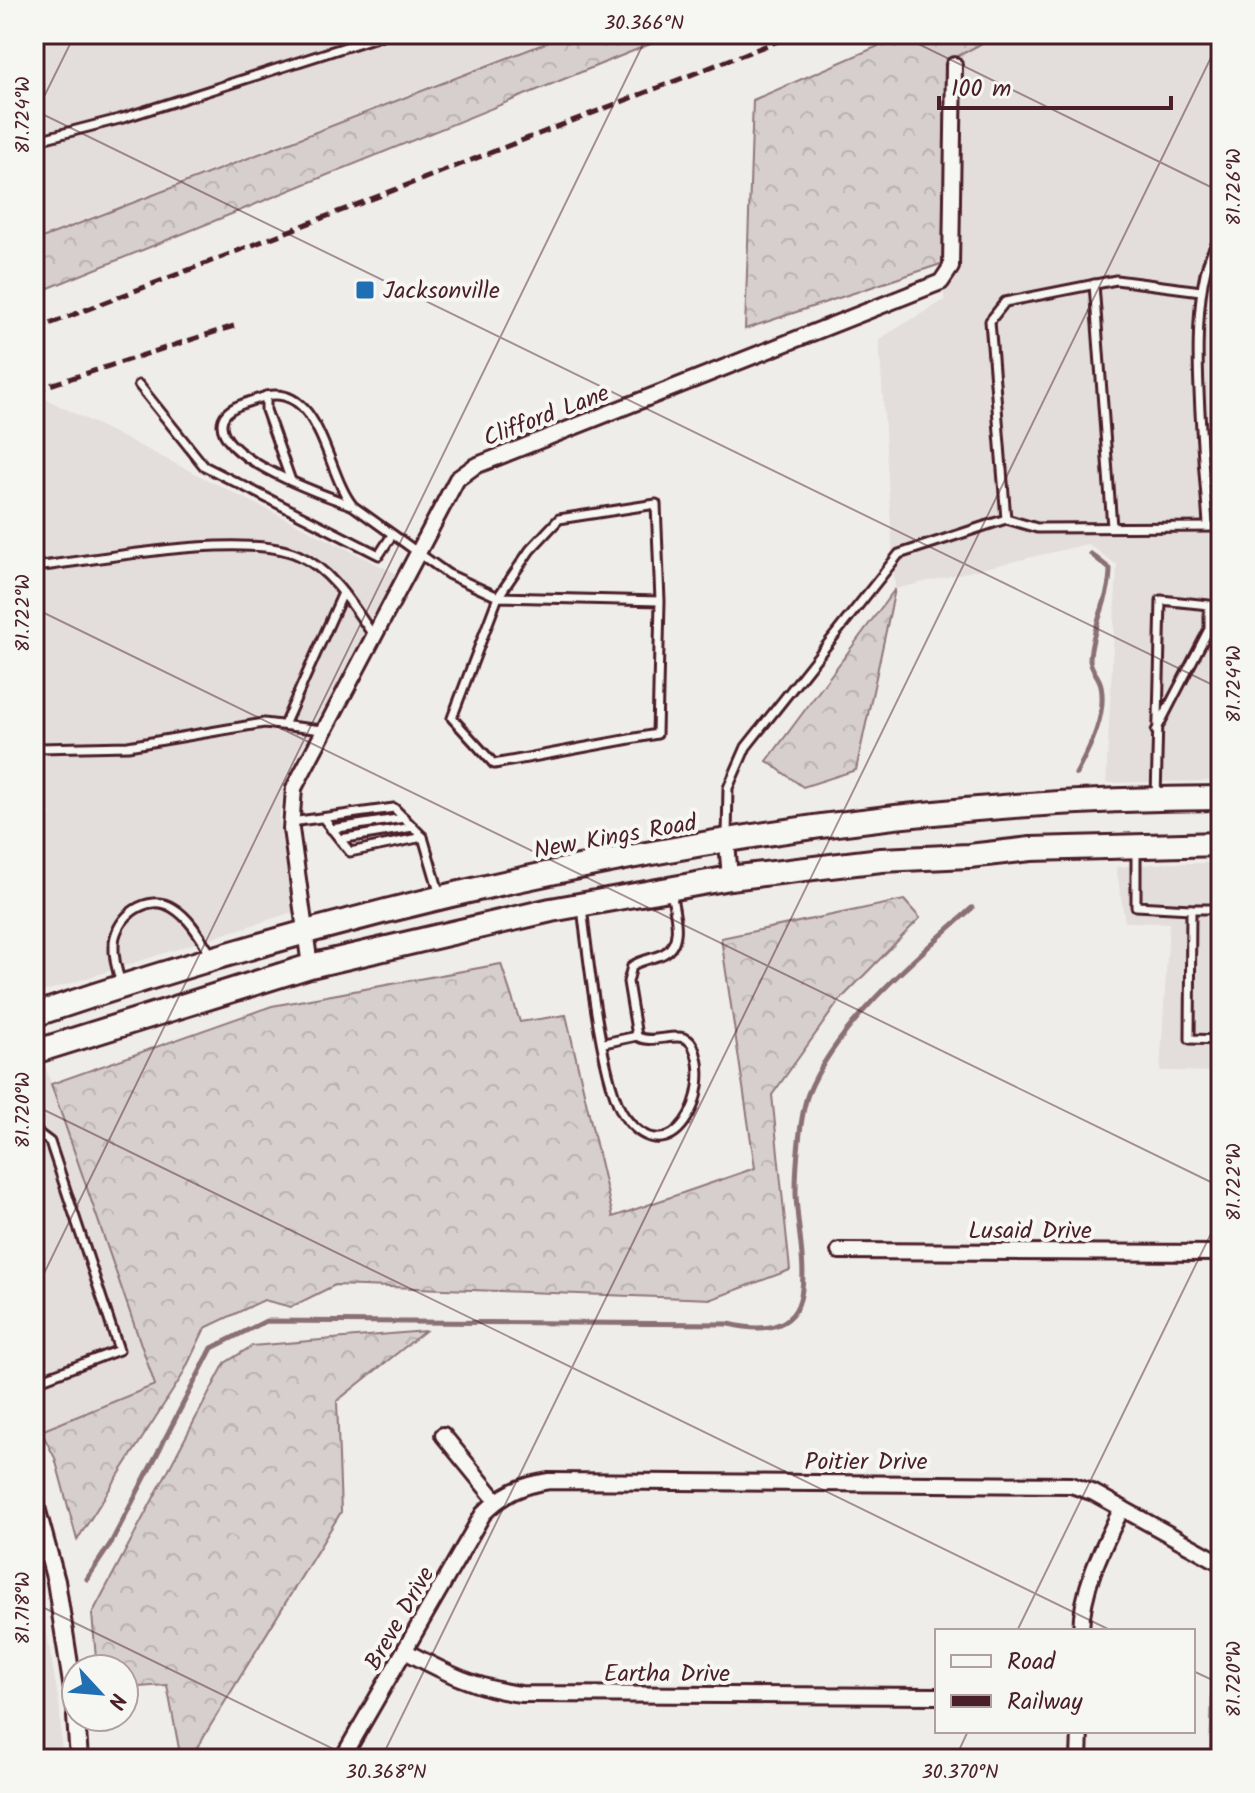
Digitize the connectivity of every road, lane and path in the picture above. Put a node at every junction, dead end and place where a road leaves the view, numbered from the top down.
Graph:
1 (386, 34) edge
2 (954, 65) dead end
3 (34, 141) edge
4 (1221, 238) edge
5 (1094, 284) junction
6 (1201, 291) junction
7 (139, 385) dead end
8 (266, 396) junction
9 (291, 481) junction
10 (353, 506) junction
11 (1006, 519) junction
12 (1208, 525) junction
13 (1112, 527) junction
14 (1221, 527) edge
15 (392, 535) junction
16 (417, 553) junction
17 (34, 567) edge
18 (343, 593) junction
19 (498, 597) junction
20 (660, 601) junction
21 (373, 635) junction
22 (284, 725) junction
23 (322, 730) junction
24 (1156, 731) junction
25 (34, 732) edge
26 (1221, 798) edge
27 (1156, 800) junction
28 (323, 818) junction
29 (404, 818) junction
30 (291, 822) junction
31 (413, 827) junction
32 (331, 829) junction
33 (423, 837) junction
34 (340, 839) junction
35 (727, 842) junction
36 (1221, 844) edge
37 (1136, 847) junction
38 (730, 878) junction
39 (671, 889) junction
40 (441, 897) junction
41 (581, 905) junction
42 (1191, 909) junction
43 (1221, 909) edge
44 (305, 930) junction
45 (213, 958) junction
46 (310, 966) junction
47 (122, 987) junction
48 (34, 1015) edge
49 (637, 1036) junction
50 (1221, 1040) edge
51 (604, 1043) junction
52 (34, 1052) edge
53 (34, 1130) edge
54 (839, 1251) dead end
55 (1221, 1253) edge
56 (34, 1382) edge
57 (443, 1435) dead end
58 (34, 1500) edge
59 (496, 1500) junction
60 (1122, 1508) junction
61 (38, 1529) edge
62 (1221, 1563) edge
63 (1081, 1629) edge
64 (405, 1651) junction
65 (67, 1653) edge
66 (935, 1696) edge
67 (77, 1733) edge
68 (1080, 1733) edge
69 (79, 1759) edge
70 (342, 1759) edge
71 (1079, 1759) edge

1 - 3 lane
2 - 16 street, Clifford Lane
4 - 6 lane
5 - 6 lane
5 - 11 lane
5 - 13 lane
6 - 12 lane
7 - 15 lane
8 - 9 lane
8 - 9 lane
8 - 10 lane
9 - 10 lane
10 - 15 lane
11 - 13 lane
11 - 35 lane
12 - 13 lane
12 - 14 lane
15 - 16 lane
16 - 19 lane
16 - 21 street, Clifford Lane
17 - 18 lane
18 - 21 lane
18 - 22 lane
19 - 20 lane
19 - 20 lane
19 - 20 lane
21 - 23 street, Clifford Lane
22 - 23 lane
22 - 25 lane
23 - 30 street, Clifford Lane
24 - 24 lane
24 - 27 lane
26 - 27 highway, New Kings Road
27 - 35 highway, New Kings Road
28 - 29 lane
28 - 30 lane
28 - 32 lane
29 - 31 lane
29 - 32 lane
30 - 44 street, Clifford Lane
31 - 33 lane
31 - 34 lane
32 - 34 lane
33 - 34 lane
33 - 40 lane
35 - 38 street
35 - 40 highway, New Kings Road
36 - 37 highway
37 - 38 highway
37 - 42 lane
38 - 39 highway
39 - 41 highway
39 - 49 lane
40 - 44 highway, New Kings Road
41 - 46 highway
41 - 51 lane
42 - 43 lane
42 - 50 lane
44 - 45 highway, New Kings Road
44 - 46 street, Clifford Lane
45 - 47 highway, New Kings Road
45 - 47 lane
46 - 52 highway
47 - 48 highway, New Kings Road
49 - 51 lane
49 - 51 lane
53 - 56 lane
54 - 55 street, Lusaid Drive
57 - 59 street
58 - 61 street
59 - 60 street, Poitier Drive
59 - 64 street, Breve Drive
60 - 62 street, Poitier Drive
60 - 63 street
61 - 65 street
64 - 66 street, Eartha Drive
64 - 70 street, Breve Drive
67 - 69 street
68 - 71 street

